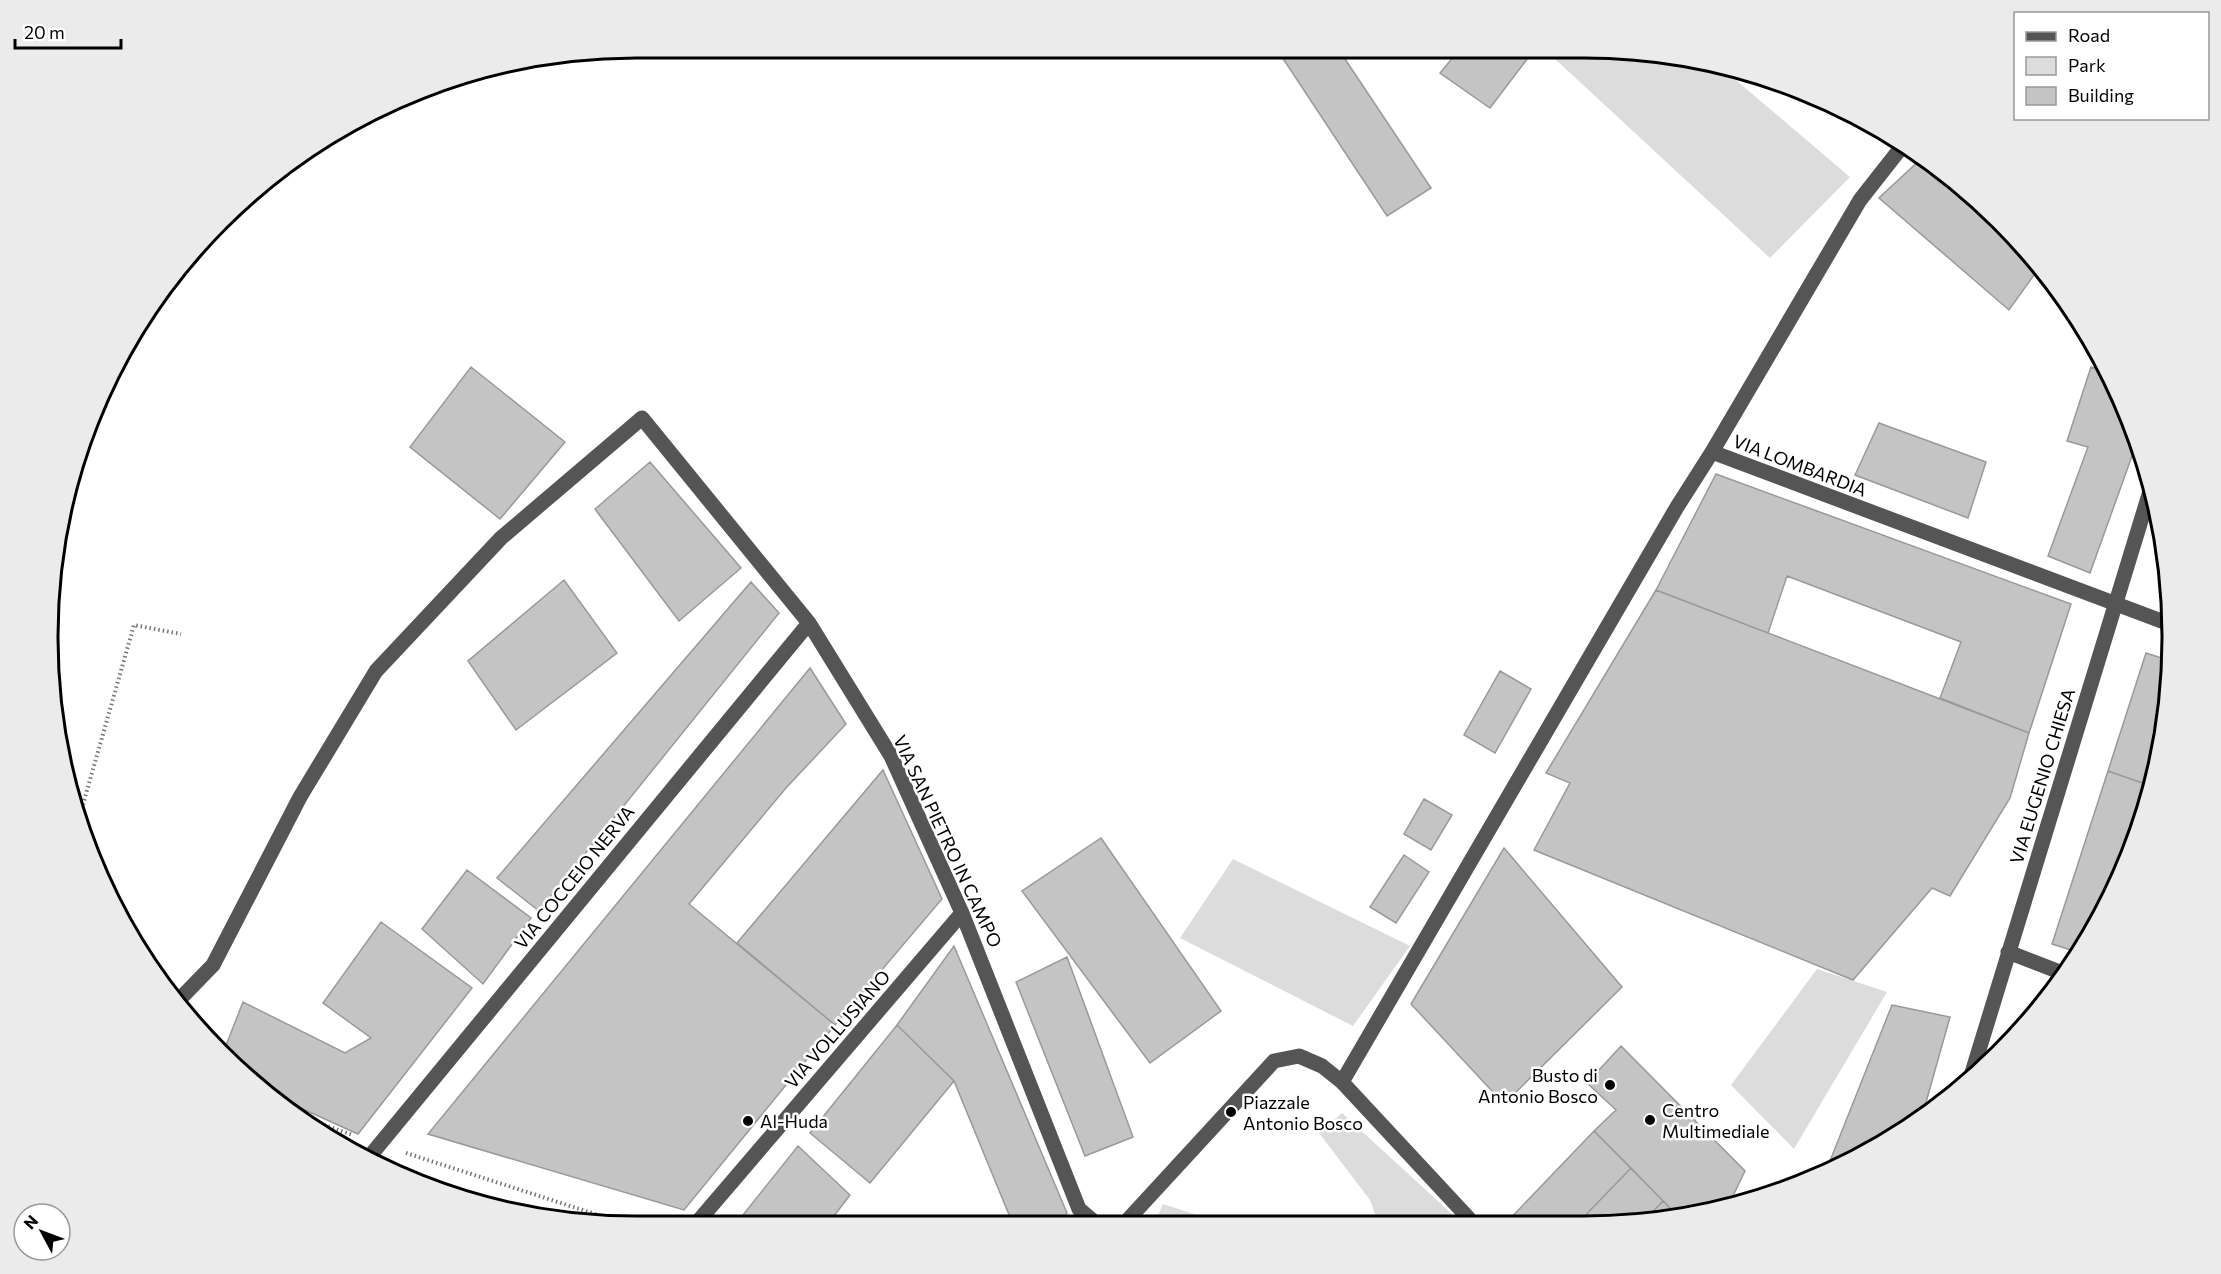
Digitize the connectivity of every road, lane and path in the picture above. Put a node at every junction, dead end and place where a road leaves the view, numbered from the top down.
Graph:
1 (1898, 152) edge
2 (1712, 452) junction
3 (2146, 503) edge
4 (2115, 604) junction
5 (2162, 622) edge
6 (809, 623) junction
7 (181, 634) dead end
8 (83, 804) edge
9 (962, 913) junction
10 (2008, 952) junction
11 (2056, 971) edge
12 (183, 995) edge
13 (1975, 1063) edge
14 (1342, 1082) junction
15 (346, 1137) edge
16 (375, 1150) edge
17 (589, 1213) edge
18 (703, 1216) edge
19 (1087, 1216) edge
20 (1132, 1216) edge
21 (1467, 1216) edge

1 - 2 street, VIA LOMBARDIA
2 - 4 street, VIA LOMBARDIA
2 - 14 street
3 - 4 street, VIA EUGENIO CHIESA
4 - 5 street, VIA LOMBARDIA
4 - 10 street, VIA EUGENIO CHIESA
6 - 9 street, VIA SAN PIETRO IN CAMPO
6 - 12 street, VIA SAN PIETRO IN CAMPO
6 - 16 street, VIA COCCEIO NERVA
7 - 8 path
9 - 18 street, VIA VOLLUSIANO
9 - 19 street, VIA SAN PIETRO IN CAMPO
10 - 11 street
10 - 13 street, VIA EUGENIO CHIESA
14 - 20 street
14 - 21 street
15 - 16 path
16 - 17 path

